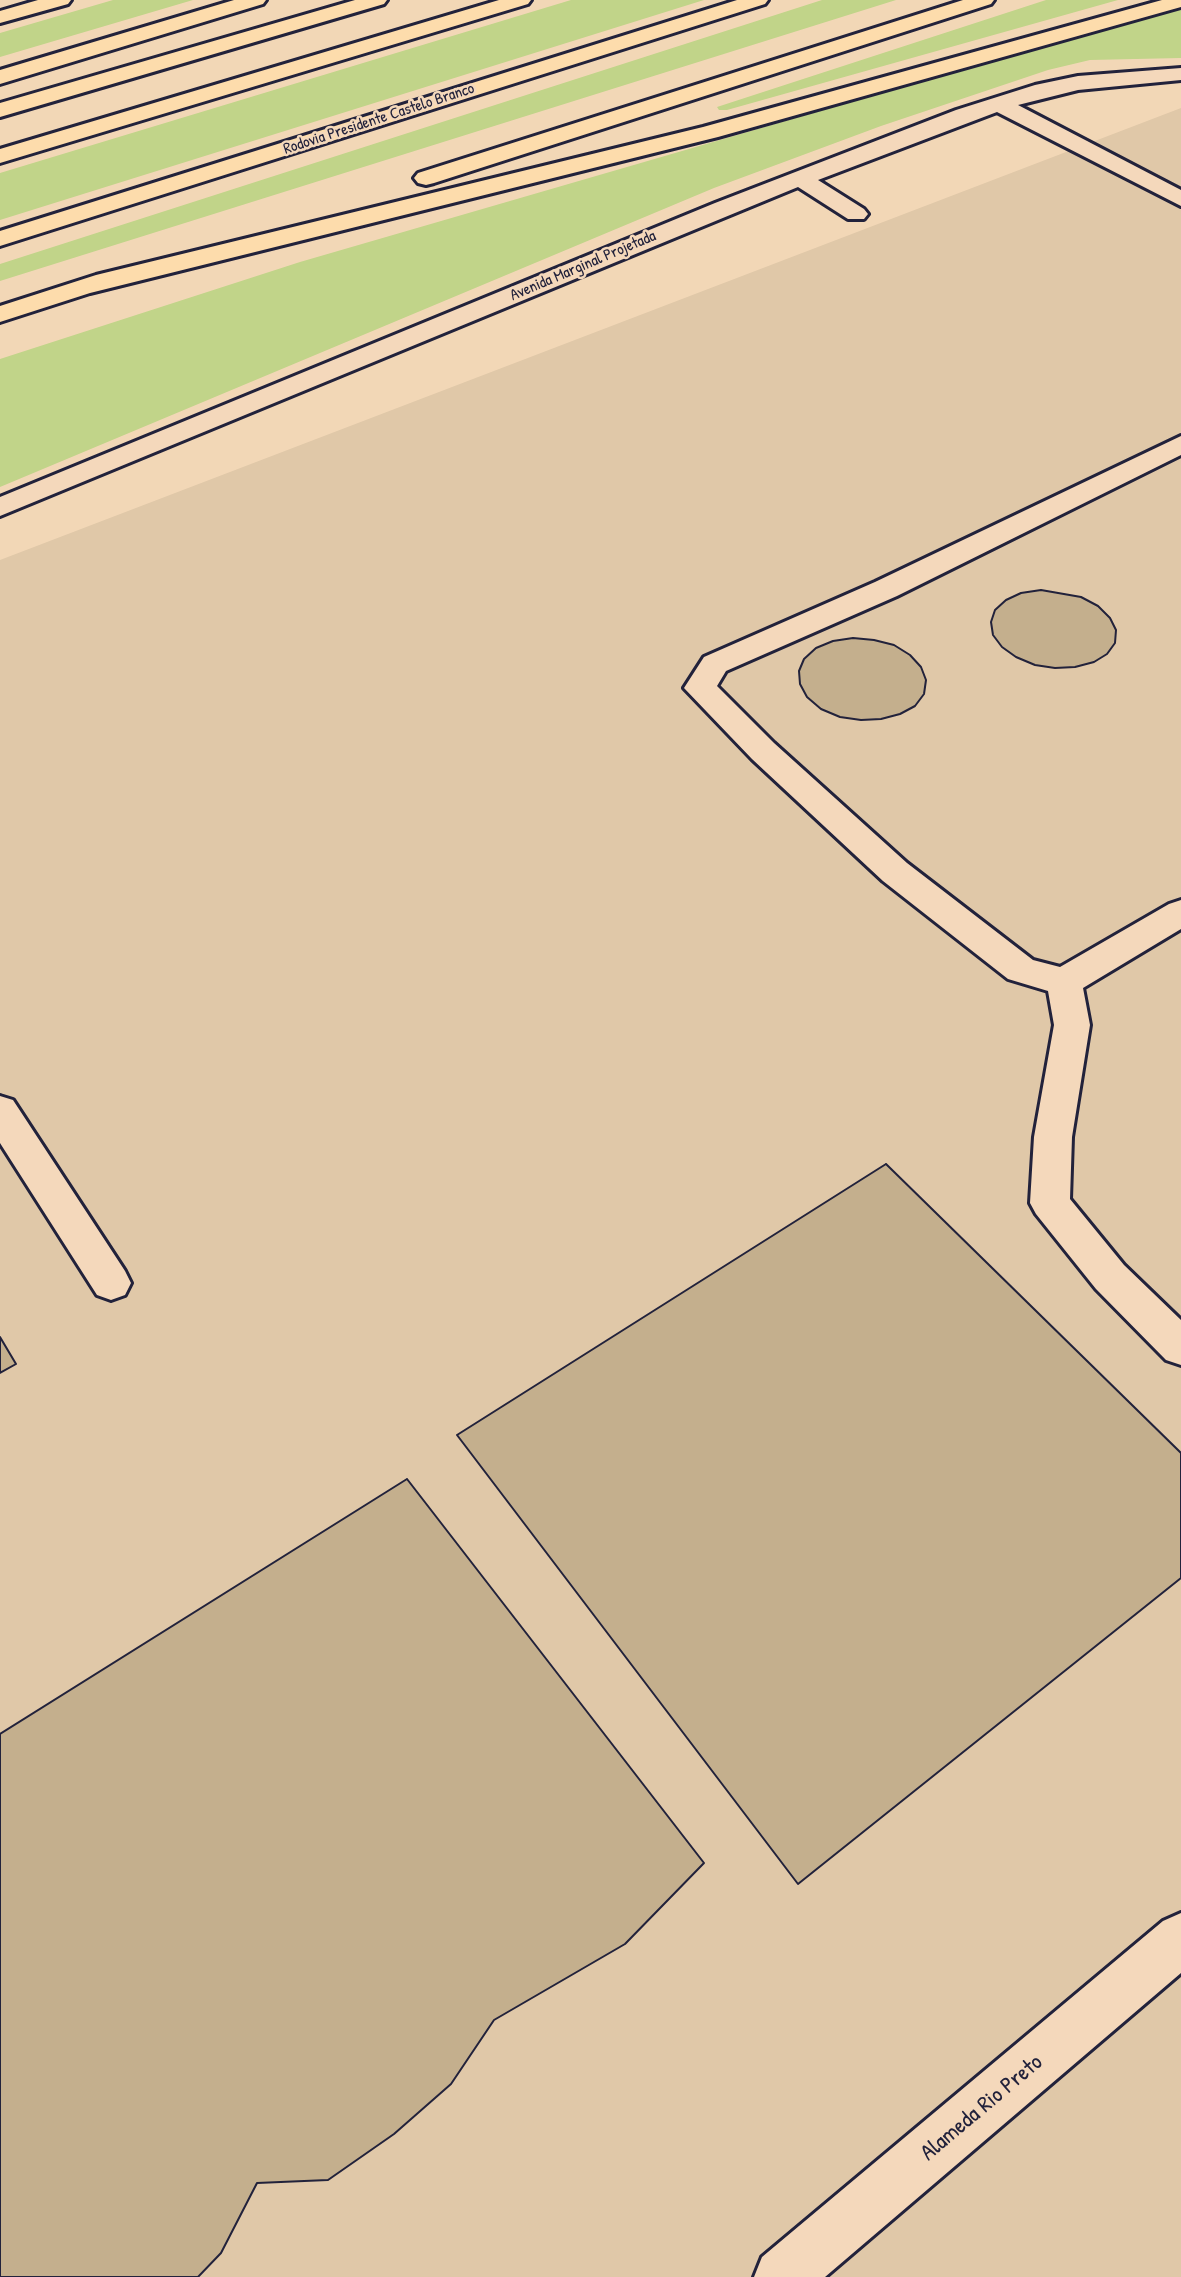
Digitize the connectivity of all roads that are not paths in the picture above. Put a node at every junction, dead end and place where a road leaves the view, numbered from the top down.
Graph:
1 (61, 0) edge
2 (257, 0) edge
3 (521, 0) edge
4 (758, 0) edge
5 (984, 0) edge
6 (386, 1) edge
7 (1181, 1) edge
8 (0, 17) edge
9 (1181, 74) edge
10 (0, 77) edge
11 (999, 104) junction
12 (0, 110) edge
13 (0, 156) edge
14 (799, 178) junction
15 (1181, 199) edge
16 (856, 214) dead end
17 (0, 239) edge
18 (80, 288) junction
19 (0, 314) edge
20 (1181, 444) edge
21 (0, 508) edge
22 (1181, 913) edge
23 (1064, 982) junction
24 (0, 1111) edge
25 (111, 1283) dead end
26 (1181, 1347) edge
27 (1181, 1938) edge
28 (782, 2277) edge

1 - 8 main road
2 - 10 main road
3 - 13 main road
4 - 17 main road, Rodovia Presidente Castelo Branco
5 - 18 main road
6 - 12 main road
7 - 18 main road
9 - 11 street, Avenida Marginal Projetada
11 - 14 street, Avenida Marginal Projetada
11 - 15 street
14 - 16 street
14 - 21 street, Avenida Marginal Projetada
18 - 19 main road
20 - 23 street
22 - 23 street
23 - 26 street
24 - 25 street
27 - 28 street, Alameda Rio Preto

